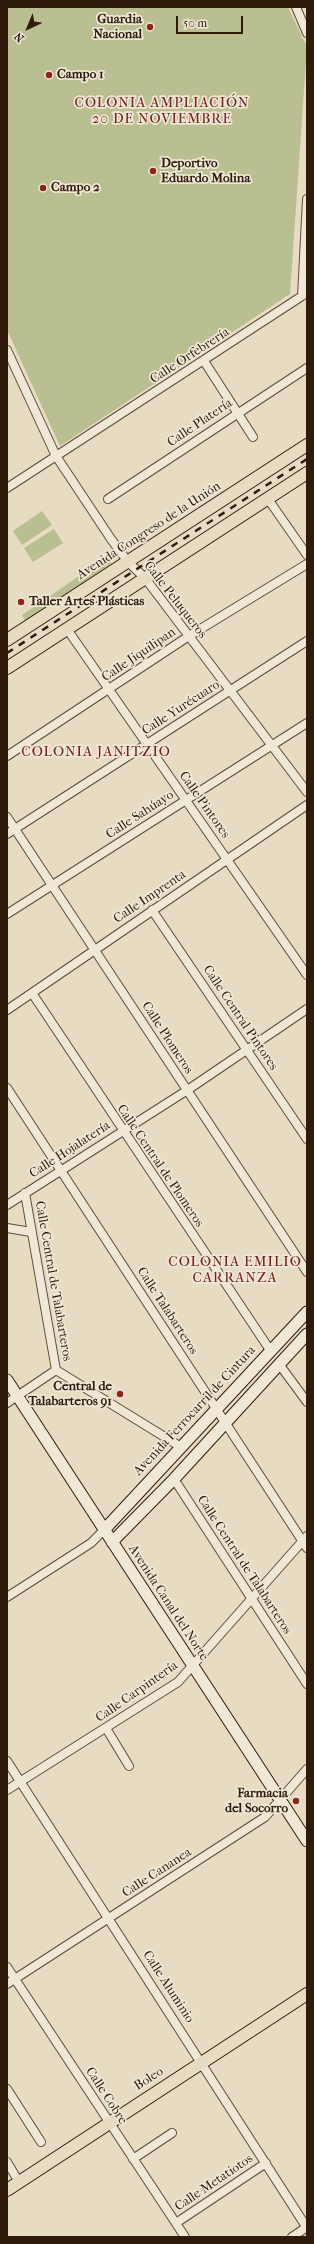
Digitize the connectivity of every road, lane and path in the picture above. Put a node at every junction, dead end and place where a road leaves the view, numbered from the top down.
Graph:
1 (296, 7) edge
2 (307, 33) edge
3 (307, 199) edge
4 (305, 297) edge
5 (7, 350) edge
6 (204, 361) junction
7 (307, 368) edge
8 (238, 412) junction
9 (252, 437) dead end
10 (307, 445) edge
11 (56, 456) junction
12 (307, 473) edge
13 (7, 488) edge
14 (108, 499) dead end
15 (268, 499) junction
16 (307, 555) edge
17 (128, 562) junction
18 (307, 564) edge
19 (145, 578) junction
20 (67, 629) junction
21 (189, 636) junction
22 (7, 640) edge
23 (307, 641) edge
24 (7, 668) edge
25 (109, 690) junction
26 (229, 691) junction
27 (307, 723) edge
28 (146, 744) junction
29 (270, 745) junction
30 (7, 756) edge
31 (307, 792) edge
32 (186, 799) junction
33 (307, 805) edge
34 (7, 817) edge
35 (15, 829) junction
36 (7, 834) edge
37 (227, 860) junction
38 (52, 885) junction
39 (152, 910) junction
40 (7, 914) edge
41 (95, 949) junction
42 (307, 975) edge
43 (32, 993) junction
44 (307, 1009) edge
45 (7, 1010) edge
46 (246, 1050) junction
47 (7, 1088) edge
48 (186, 1091) junction
49 (122, 1130) junction
50 (307, 1139) edge
51 (60, 1170) junction
52 (25, 1193) junction
53 (7, 1205) edge
54 (7, 1228) edge
55 (31, 1232) junction
56 (307, 1272) edge
57 (307, 1312) edge
58 (307, 1334) edge
59 (270, 1350) junction
60 (279, 1364) junction
61 (56, 1370) junction
62 (7, 1380) edge
63 (18, 1397) junction
64 (307, 1402) edge
65 (7, 1403) edge
66 (216, 1408) junction
67 (225, 1422) junction
68 (180, 1448) junction
69 (174, 1479) junction
70 (104, 1530) junction
71 (306, 1541) edge
72 (112, 1542) junction
73 (7, 1597) edge
74 (250, 1599) junction
75 (192, 1667) junction
76 (307, 1684) edge
77 (106, 1728) junction
78 (7, 1761) edge
79 (129, 1766) dead end
80 (307, 1768) edge
81 (20, 1781) junction
82 (7, 1790) edge
83 (280, 1799) junction
84 (307, 1841) edge
85 (109, 1919) junction
86 (7, 1967) edge
87 (15, 1979) junction
88 (7, 1984) edge
89 (307, 1994) edge
90 (201, 2061) junction
91 (7, 2089) edge
92 (109, 2122) junction
93 (172, 2133) dead end
94 (42, 2142) dead end
95 (133, 2159) junction
96 (7, 2162) edge
97 (266, 2163) junction
98 (19, 2182) junction
99 (7, 2190) edge
100 (176, 2223) junction
101 (307, 2228) edge
102 (185, 2237) edge
103 (292, 2237) edge

1 - 2 street
3 - 4 street, Calle Orfebrería
4 - 6 street, Calle Orfebrería
5 - 11 street, Calle Peluqueros
6 - 8 street
6 - 11 street, Calle Orfebrería
7 - 8 street, Calle Platería
8 - 9 street
8 - 14 street, Calle Platería
10 - 17 main road, Avenida Congreso de la Unión
11 - 13 street, Calle Orfebrería
11 - 17 street, Calle Peluqueros
12 - 15 main road
15 - 16 street
15 - 19 main road
17 - 19 street, Calle Peluqueros
17 - 22 main road, Avenida Congreso de la Unión
18 - 21 street, Calle Jiquilipan
19 - 20 main road
19 - 21 street, Calle Peluqueros
20 - 24 main road
20 - 25 street, Calle Pintores
21 - 25 street, Calle Jiquilipan
21 - 26 street, Calle Peluqueros
23 - 26 street, Calle Yurécuaro
25 - 28 street, Calle Pintores
25 - 30 street, Calle Jiquilipan
26 - 28 street, Calle Yurécuaro
26 - 29 street, Calle Peluqueros
27 - 29 street, Calle Sahúayo
28 - 32 street, Calle Pintores
28 - 35 street, Calle Yurécuaro
29 - 31 street, Calle Peluqueros
29 - 32 street, Calle Sahúayo
32 - 37 street, Calle Pintores
32 - 38 street, Calle Sahúayo
33 - 37 street, Calle Imprenta
34 - 35 street, Calle Plomeros
35 - 36 street, Calle Yurécuaro
35 - 38 street, Calle Plomeros
37 - 39 street, Calle Imprenta
37 - 42 street, Calle Pintores
38 - 40 street, Calle Sahúayo
38 - 41 street, Calle Plomeros
39 - 41 street, Calle Imprenta
39 - 46 street, Calle Central Pintores
41 - 43 street, Calle Imprenta
41 - 48 street, Calle Plomeros
43 - 45 street, Calle Imprenta
43 - 49 street, Calle Central de Plomeros
44 - 46 street, Calle Hojalatería
46 - 48 street, Calle Hojalatería
46 - 50 street, Calle Central Pintores
47 - 51 street, Calle Talabarteros
48 - 49 street, Calle Hojalatería
48 - 56 street, Calle Plomeros
49 - 51 street, Calle Hojalatería
49 - 59 street, Calle Central de Plomeros
51 - 52 street, Calle Hojalatería
51 - 66 street, Calle Talabarteros
52 - 53 street, Calle Hojalatería
52 - 55 street, Calle Central de Talabarteros
54 - 55 street
55 - 61 street, Calle Central de Talabarteros
57 - 59 street, Avenida Ferrocarril de Cintura
58 - 60 street
59 - 66 street, Avenida Ferrocarril de Cintura
60 - 64 street
60 - 67 street
61 - 63 street
61 - 68 street, Calle Central de Talabarteros
62 - 63 street, Avenida Canal del Norte
63 - 65 street
63 - 70 street, Avenida Canal del Norte
66 - 67 street, Calle Talabarteros
66 - 68 street, Avenida Ferrocarril de Cintura
67 - 69 street
67 - 71 street, Calle Talabarteros
68 - 70 street, Avenida Ferrocarril de Cintura
69 - 72 street
69 - 74 street, Calle Central de Talabarteros
70 - 72 street, Avenida Canal del Norte
70 - 73 street
71 - 74 street, Calle Carpintería
72 - 75 street, Avenida Canal del Norte
74 - 75 street, Calle Carpintería
74 - 76 street, Calle Central de Talabarteros
75 - 77 street, Calle Carpintería
75 - 83 street, Avenida Canal del Norte
77 - 79 street
77 - 81 street, Calle Carpintería
78 - 81 street, Calle Aluminio
80 - 83 street, Calle Cananea
81 - 82 street, Calle Carpintería
81 - 85 street, Calle Aluminio
83 - 84 street, Avenida Canal del Norte
83 - 85 street, Calle Cananea
85 - 87 street, Calle Cananea
85 - 90 street, Calle Aluminio
86 - 87 street, Calle Cobre
87 - 88 street, Calle Cananea
87 - 92 street, Calle Cobre
89 - 90 main road, Boleo
90 - 92 main road, Boleo
90 - 97 street, Calle Aluminio
91 - 94 street
92 - 95 street, Calle Cobre
92 - 98 main road, Boleo
93 - 95 street
95 - 100 street, Calle Cobre
96 - 98 street
97 - 100 street, Calle Metatiotos
97 - 101 street, Calle Aluminio
98 - 99 main road, Boleo
100 - 102 street, Calle Cobre
101 - 103 street

